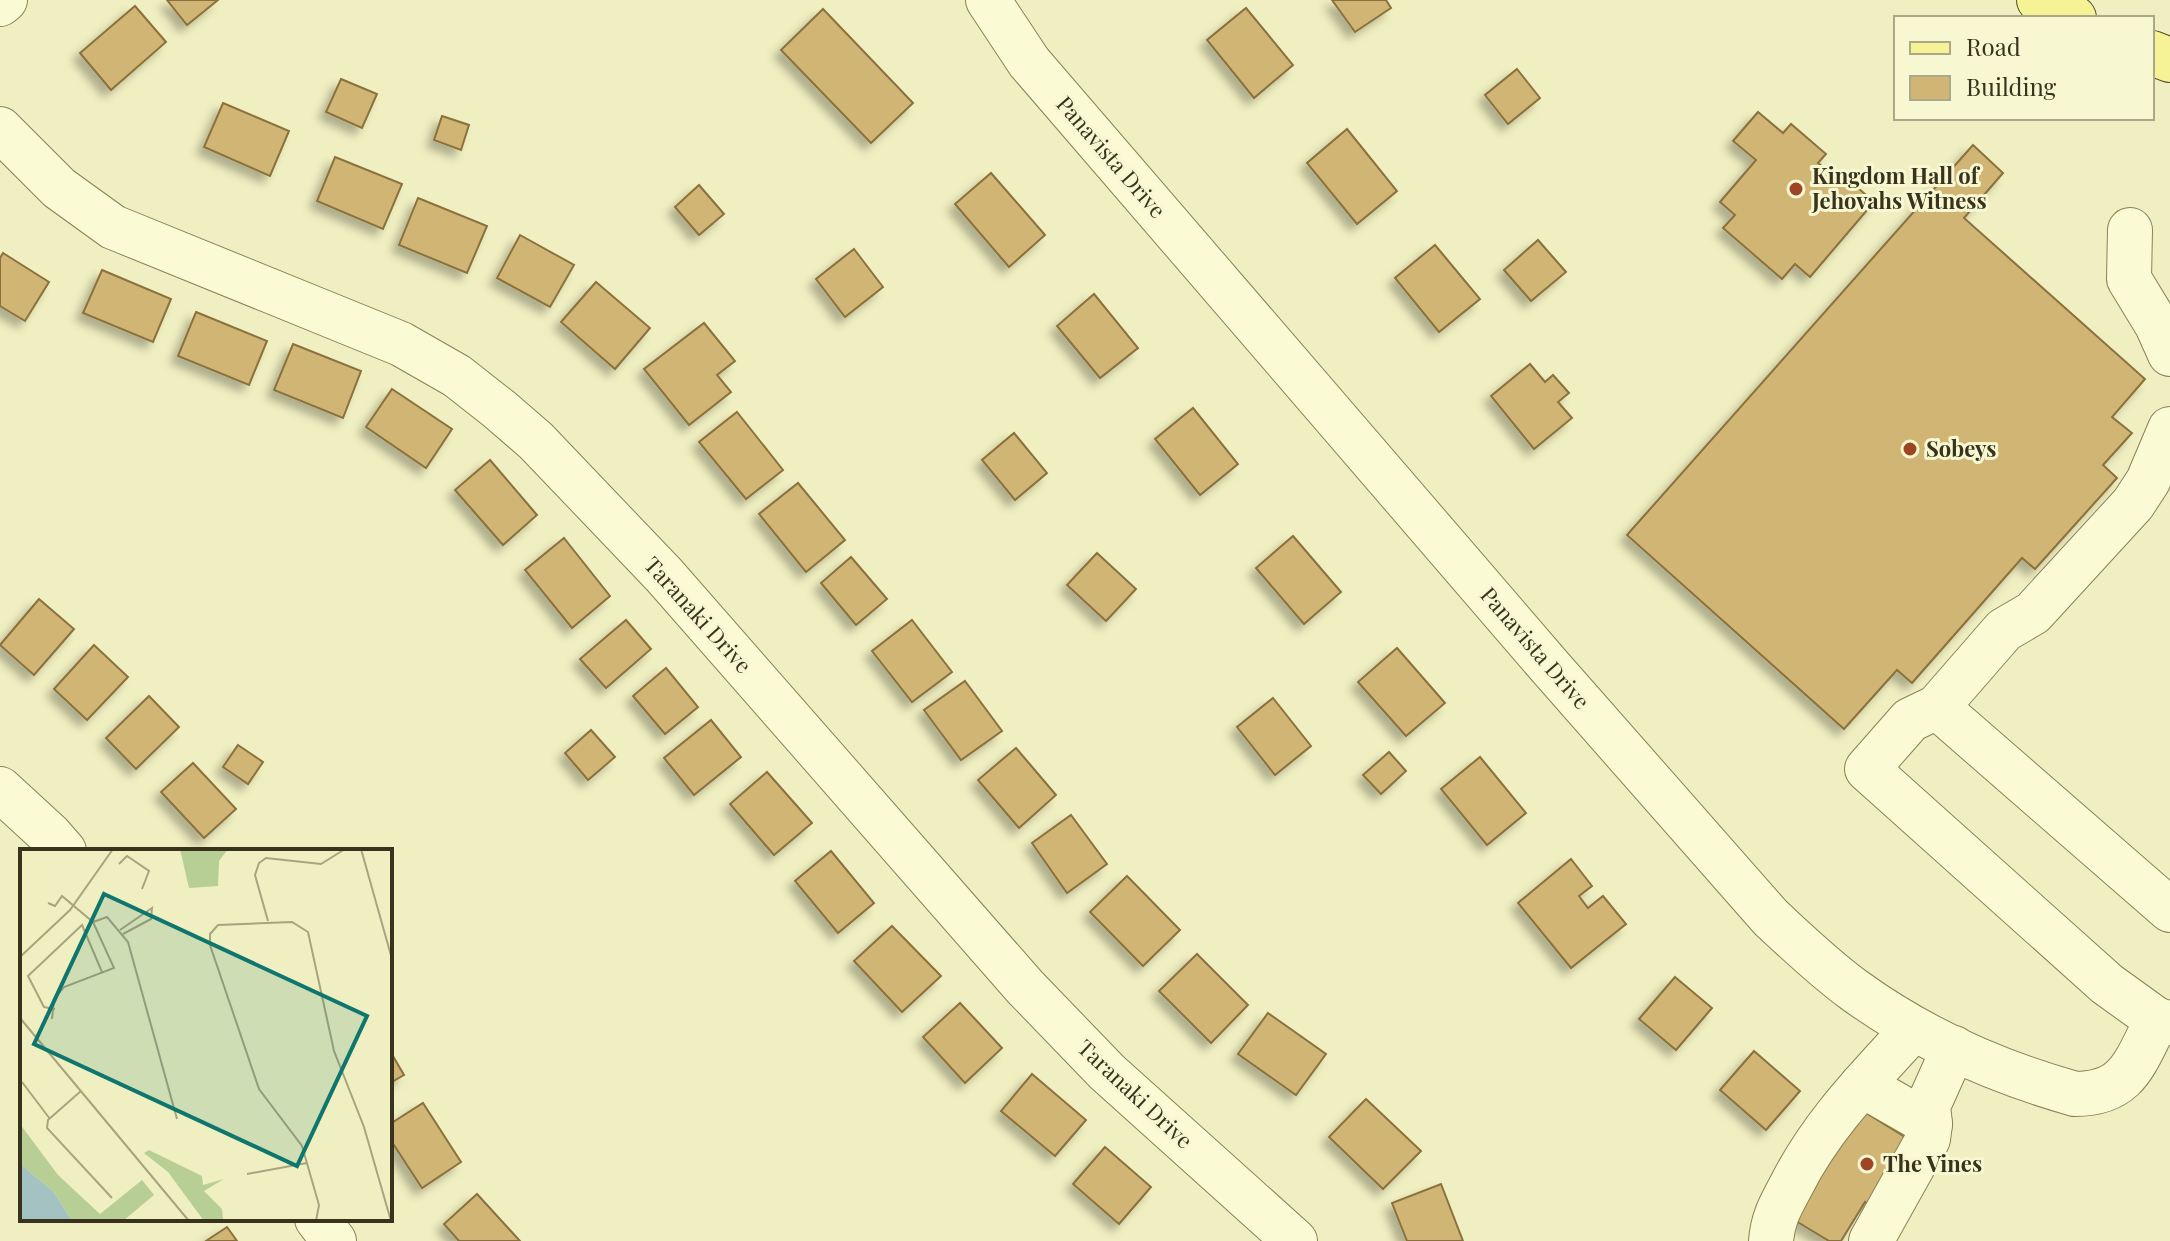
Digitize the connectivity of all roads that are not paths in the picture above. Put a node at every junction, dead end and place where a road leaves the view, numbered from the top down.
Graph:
1 (5, 0) edge
2 (988, 0) edge
3 (2039, 0) edge
4 (0, 4) edge
5 (2070, 16) edge
6 (0, 129) edge
7 (2130, 230) dead end
8 (2156, 298) edge
9 (2170, 354) edge
10 (2170, 429) edge
11 (1937, 707) junction
12 (0, 789) edge
13 (62, 849) edge
14 (2170, 910) edge
15 (2164, 1021) edge
16 (1913, 1029) junction
17 (1954, 1048) junction
18 (1862, 1085) junction
19 (1930, 1124) junction
20 (319, 1221) edge
21 (334, 1241) edge
22 (1295, 1241) edge
23 (1771, 1241) edge
24 (1871, 1241) edge

1 - 4 street
2 - 16 street, Panavista Drive
3 - 5 main road
6 - 22 street, Taranaki Drive
7 - 8 street
8 - 9 street
10 - 11 street
11 - 14 street
11 - 15 street
12 - 13 street
15 - 17 street, Panavista Drive
16 - 17 street, Panavista Drive
16 - 18 street
17 - 19 street
18 - 19 street
18 - 23 street
19 - 24 street
20 - 21 street

